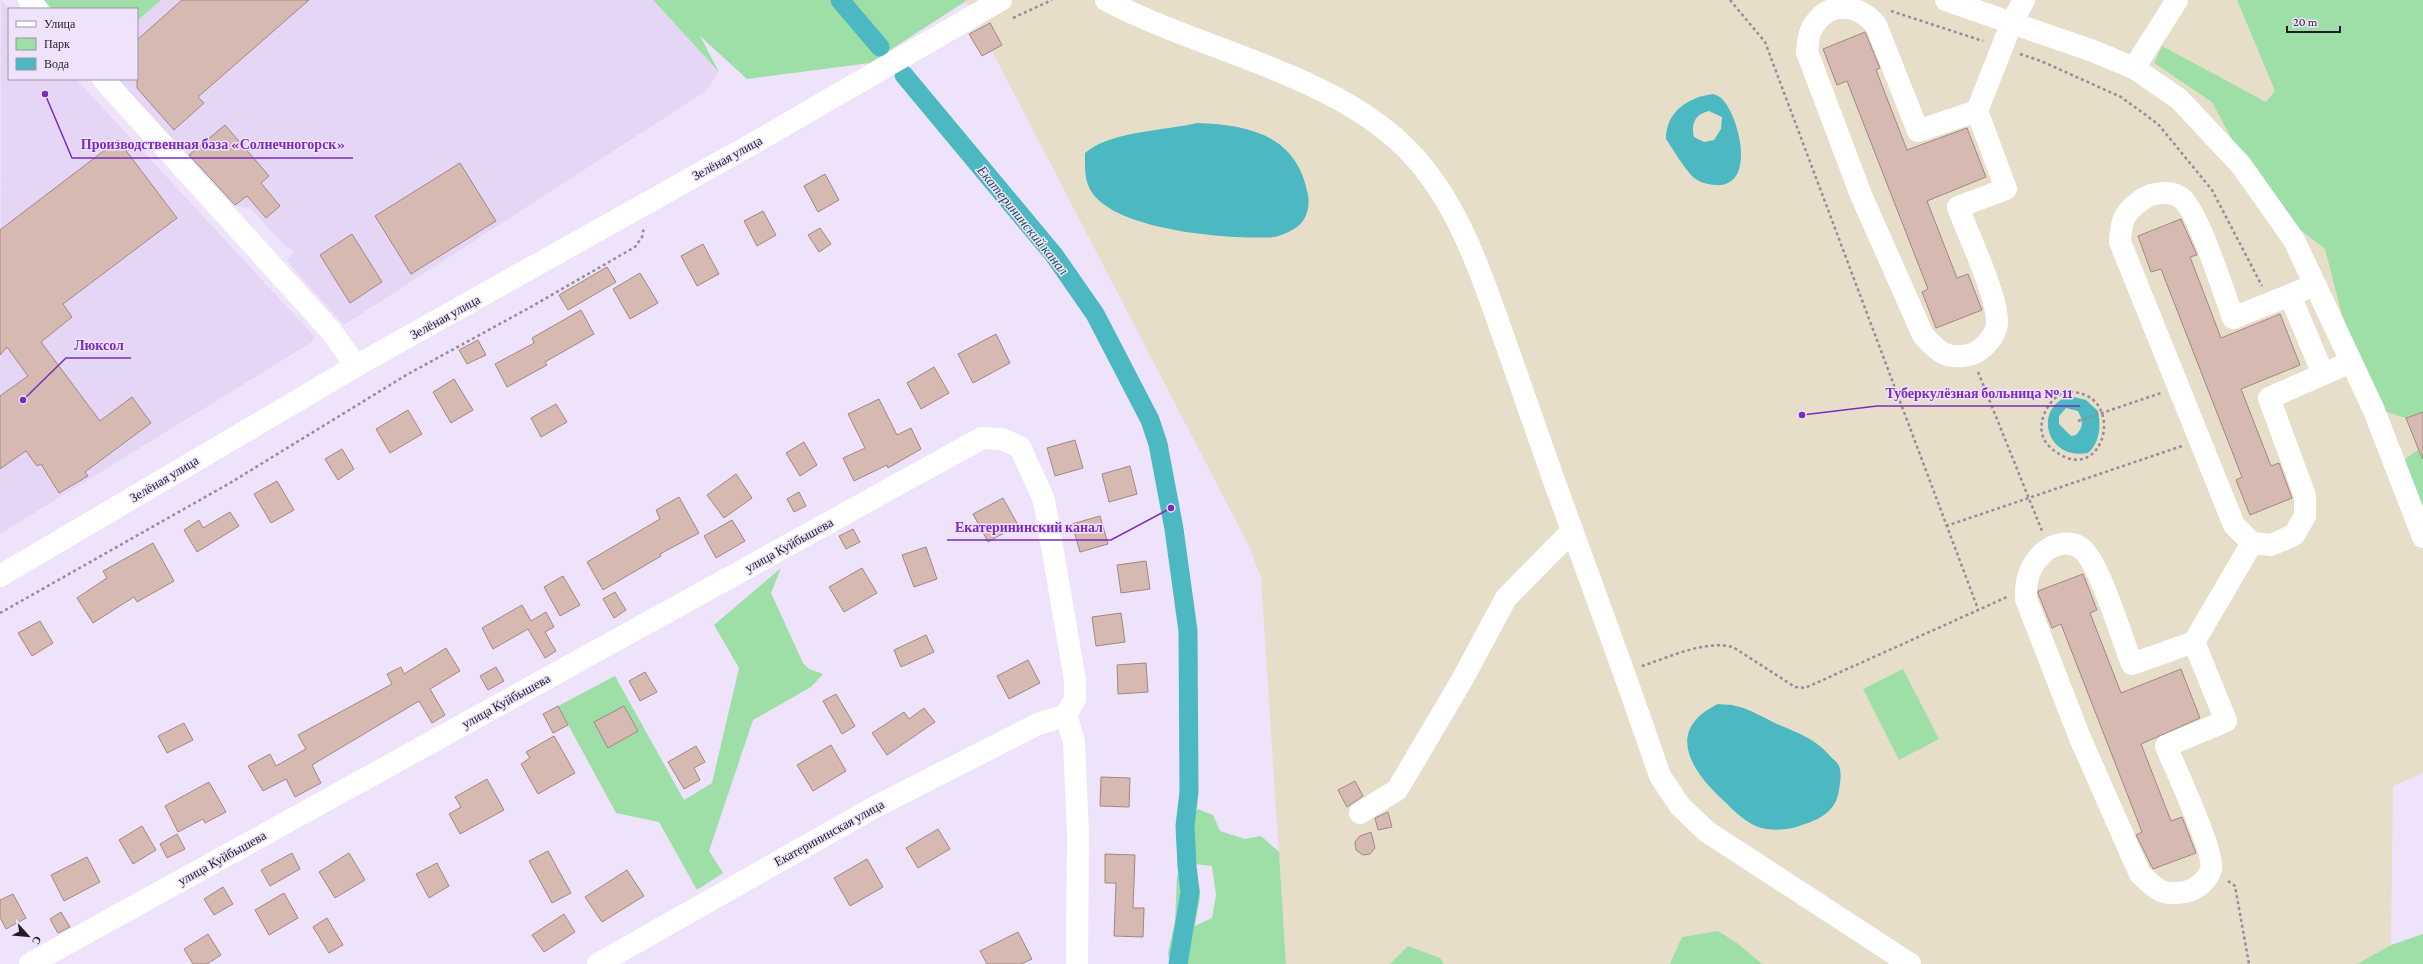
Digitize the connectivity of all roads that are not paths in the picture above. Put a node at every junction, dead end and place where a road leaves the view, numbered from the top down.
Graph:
1 (29, 0) edge
2 (1106, 0) edge
3 (1946, 0) edge
4 (2024, 0) edge
5 (2177, 0) edge
6 (36, 8) edge
7 (1003, 10) edge
8 (2012, 22) junction
9 (2134, 68) junction
10 (104, 80) edge
11 (1977, 111) junction
12 (2315, 285) junction
13 (2281, 299) junction
14 (2351, 362) junction
15 (356, 366) junction
16 (2323, 374) junction
17 (1572, 531) junction
18 (2423, 537) edge
19 (2252, 543) junction
20 (0, 576) edge
21 (2194, 642) junction
22 (1066, 715) junction
23 (1360, 813) dead end
24 (30, 964) edge
25 (598, 964) edge
26 (1077, 964) edge
27 (1910, 964) edge

1 - 6 street
2 - 17 street
3 - 8 street
4 - 8 street
5 - 9 street
7 - 15 street, Зелёная улица
8 - 9 street
8 - 11 street
9 - 12 street
10 - 15 street
11 - 11 street
12 - 13 street
12 - 14 street
13 - 16 street
13 - 19 street
14 - 16 street
14 - 18 street
15 - 20 street, Зелёная улица
16 - 19 street
17 - 23 street
17 - 27 street
19 - 21 street
21 - 21 street
22 - 24 street, улица Куйбышева
22 - 25 street, Екатерининская улица
22 - 26 street

